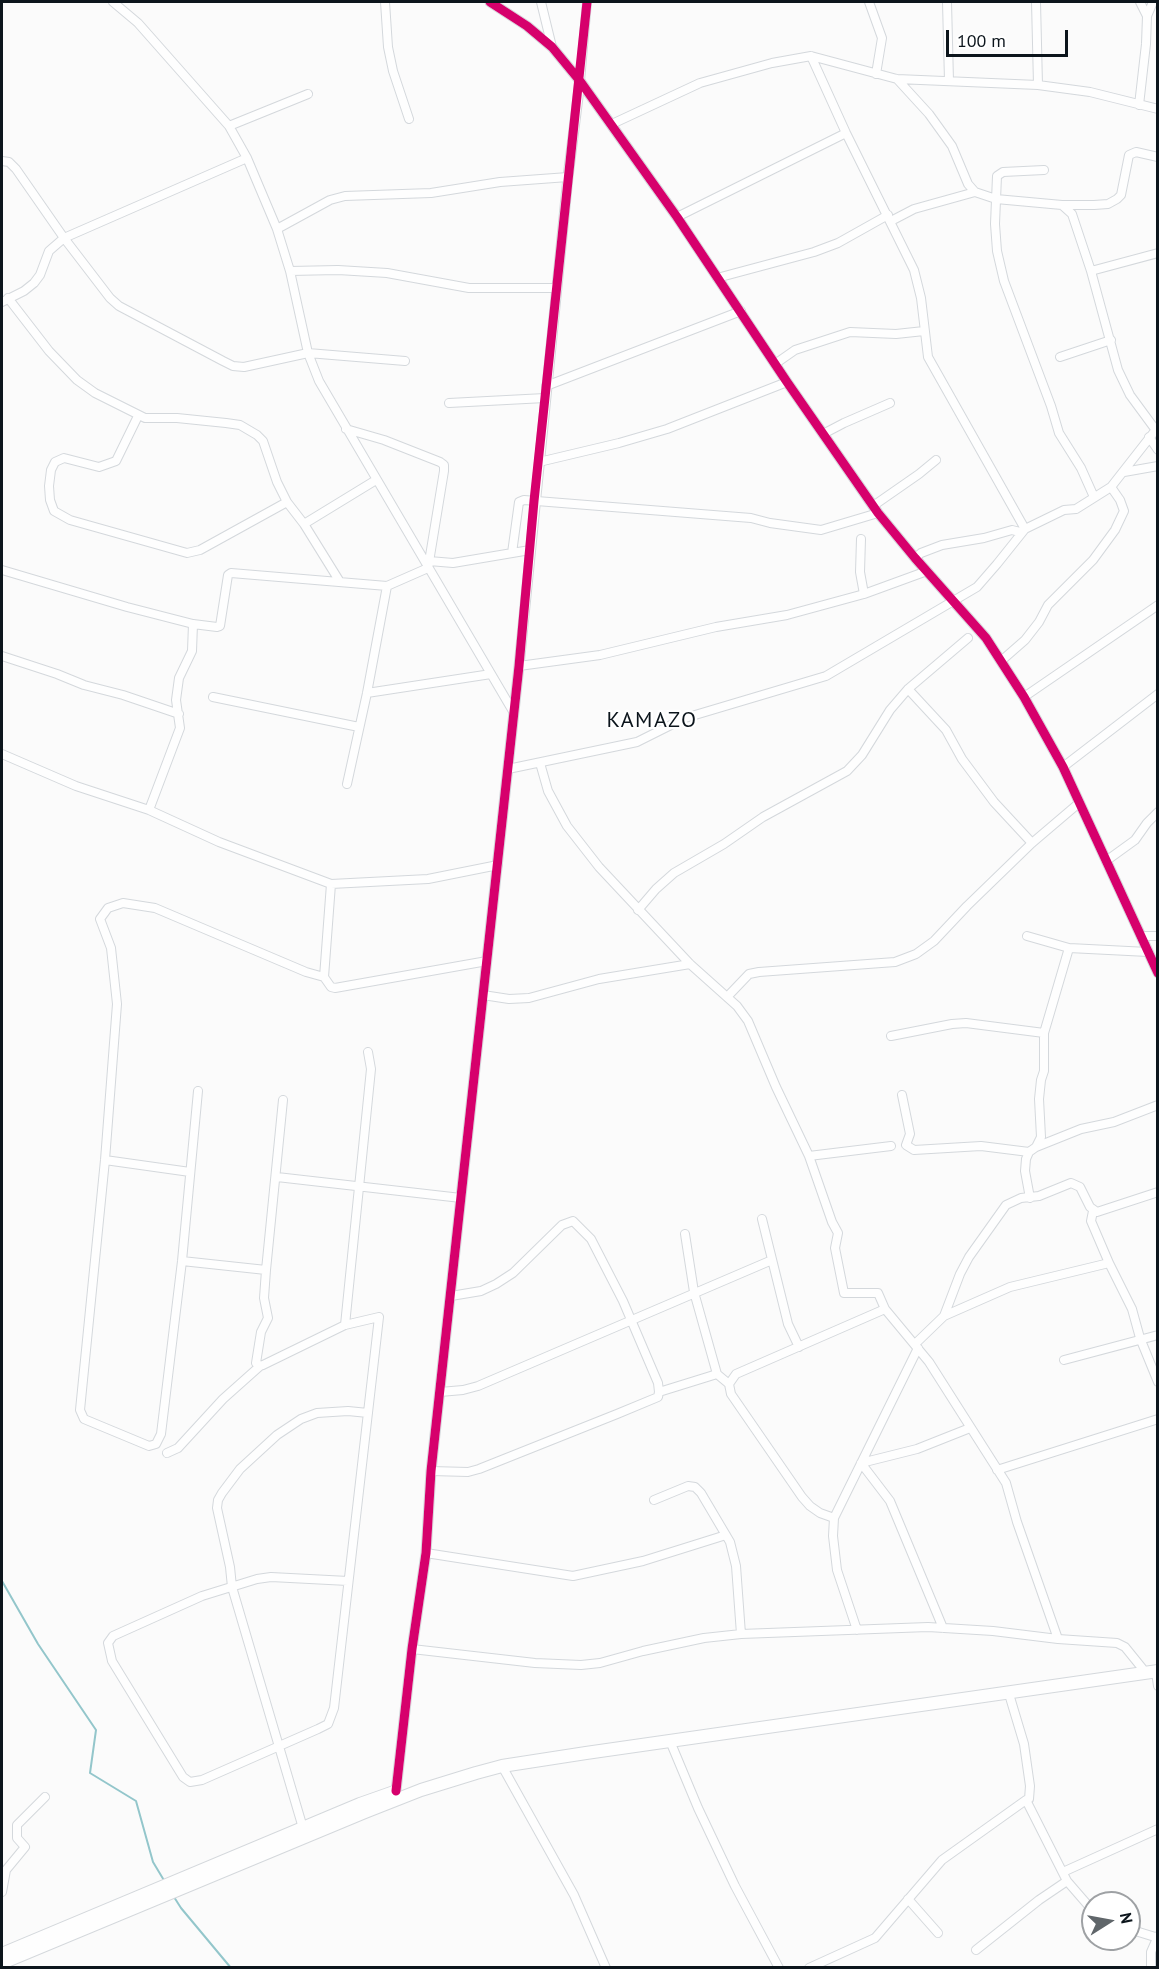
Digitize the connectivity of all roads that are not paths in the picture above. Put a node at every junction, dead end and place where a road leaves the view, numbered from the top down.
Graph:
1 (113, 2) edge
2 (385, 2) edge
3 (490, 2) edge
4 (541, 2) edge
5 (587, 2) edge
6 (869, 2) edge
7 (947, 2) edge
8 (1036, 2) edge
9 (1140, 2) edge
10 (1153, 2) edge
11 (1147, 16) junction
12 (552, 47) junction
13 (811, 56) junction
14 (876, 74) junction
15 (897, 79) junction
16 (580, 81) junction
17 (949, 81) junction
18 (1038, 85) junction
19 (308, 94) dead end
20 (1139, 105) junction
21 (1158, 109) edge
22 (409, 119) dead end
23 (612, 124) junction
24 (229, 126) junction
25 (846, 133) junction
26 (1158, 157) edge
27 (247, 158) junction
28 (2, 161) edge
29 (1044, 170) dead end
30 (568, 177) junction
31 (975, 192) junction
32 (996, 199) junction
33 (1062, 205) junction
34 (677, 217) junction
35 (890, 218) junction
36 (277, 229) junction
37 (64, 238) junction
38 (1158, 253) edge
39 (290, 271) junction
40 (1092, 271) junction
41 (717, 278) junction
42 (556, 288) junction
43 (5, 300) edge
44 (741, 311) junction
45 (924, 331) junction
46 (1111, 340) junction
47 (308, 353) junction
48 (1060, 357) dead end
49 (405, 361) dead end
50 (775, 364) junction
51 (787, 382) junction
52 (546, 386) junction
53 (545, 398) junction
54 (890, 402) dead end
55 (449, 403) dead end
56 (138, 416) junction
57 (1156, 428) edge
58 (346, 429) junction
59 (823, 434) junction
60 (1149, 437) junction
61 (1158, 450) edge
62 (936, 460) dead end
63 (539, 462) junction
64 (1158, 466) edge
65 (1124, 472) junction
66 (376, 480) junction
67 (1111, 487) junction
68 (1094, 497) junction
69 (534, 501) junction
70 (286, 502) junction
71 (875, 509) junction
72 (304, 524) junction
73 (1023, 531) junction
74 (861, 539) dead end
75 (530, 550) junction
76 (512, 553) junction
77 (915, 558) junction
78 (429, 565) junction
79 (2, 570) edge
80 (927, 572) junction
81 (340, 582) junction
82 (387, 586) junction
83 (864, 594) junction
84 (952, 601) junction
85 (1158, 605) edge
86 (193, 624) junction
87 (968, 638) dead end
88 (2, 656) edge
89 (1001, 660) junction
90 (519, 666) junction
91 (491, 674) junction
92 (908, 689) junction
93 (367, 693) junction
94 (1158, 694) edge
95 (213, 697) dead end
96 (1024, 697) junction
97 (514, 713) junction
98 (179, 714) junction
99 (359, 727) junction
100 (2, 754) edge
101 (540, 763) junction
102 (1063, 767) junction
103 (508, 769) junction
104 (347, 784) dead end
105 (1079, 803) junction
106 (149, 810) junction
107 (1158, 812) edge
108 (1032, 843) junction
109 (1106, 861) junction
110 (498, 865) junction
111 (330, 884) junction
112 (638, 910) junction
113 (1028, 936) dead end
114 (1141, 936) junction
115 (1158, 936) edge
116 (1069, 948) junction
117 (1148, 952) junction
118 (487, 961) junction
119 (690, 964) junction
120 (1158, 973) edge
121 (324, 977) junction
122 (483, 995) junction
123 (728, 996) junction
124 (1044, 1033) junction
125 (891, 1036) dead end
126 (368, 1053) dead end
127 (198, 1091) dead end
128 (902, 1095) dead end
129 (283, 1100) dead end
130 (1158, 1105) edge
131 (891, 1146) dead end
132 (1033, 1149) junction
133 (809, 1156) junction
134 (105, 1160) junction
135 (190, 1172) junction
136 (277, 1177) junction
137 (359, 1187) junction
138 (1158, 1191) edge
139 (461, 1198) junction
140 (1030, 1198) junction
141 (1093, 1211) junction
142 (762, 1219) dead end
143 (685, 1234) dead end
144 (772, 1260) junction
145 (182, 1261) junction
146 (1109, 1263) junction
147 (266, 1270) junction
148 (694, 1292) junction
149 (451, 1296) junction
150 (885, 1309) junction
151 (944, 1316) junction
152 (632, 1321) junction
153 (345, 1325) junction
154 (1158, 1335) edge
155 (1140, 1338) junction
156 (917, 1346) junction
157 (800, 1347) junction
158 (1064, 1360) dead end
159 (260, 1366) junction
160 (717, 1374) junction
161 (1158, 1382) edge
162 (729, 1384) junction
163 (440, 1392) junction
164 (659, 1392) junction
165 (368, 1413) junction
166 (1158, 1419) edge
167 (970, 1428) junction
168 (167, 1453) dead end
169 (861, 1463) junction
170 (997, 1470) junction
171 (431, 1471) junction
172 (654, 1500) dead end
173 (834, 1518) junction
174 (726, 1535) junction
175 (426, 1553) junction
176 (348, 1581) junction
177 (232, 1587) junction
178 (944, 1628) junction
179 (857, 1630) junction
180 (741, 1634) junction
181 (1058, 1639) junction
182 (412, 1649) junction
183 (1142, 1668) junction
184 (1157, 1669) edge
185 (1158, 1686) edge
186 (980, 1694) junction
187 (1009, 1694) junction
188 (670, 1741) junction
189 (278, 1747) junction
190 (502, 1766) junction
191 (396, 1791) junction
192 (45, 1797) dead end
193 (1026, 1800) junction
194 (303, 1828) junction
195 (1158, 1829) edge
196 (1063, 1872) junction
197 (1067, 1881) junction
198 (2, 1892) edge
199 (1081, 1897) edge
200 (908, 1899) junction
201 (1141, 1932) edge
202 (938, 1933) dead end
203 (1157, 1937) edge
204 (976, 1950) dead end
205 (2, 1953) edge
206 (2, 1963) edge
207 (606, 1968) edge
208 (779, 1968) edge
209 (809, 1968) edge
210 (1151, 1968) edge

1 - 24 street
2 - 22 street
3 - 12 street
4 - 12 street
5 - 16 street
6 - 14 street
7 - 17 street
8 - 18 street
9 - 11 street
10 - 11 street
11 - 20 street
12 - 16 street
13 - 14 street
13 - 23 street
13 - 25 street
14 - 15 street
15 - 17 street
15 - 31 street
16 - 23 street
16 - 30 street
17 - 18 street
18 - 20 street
19 - 24 street
20 - 21 street
23 - 34 street
24 - 27 street
25 - 34 street
25 - 35 street
26 - 33 street
27 - 36 street
27 - 37 street
28 - 37 street
29 - 32 street
30 - 36 street
30 - 42 street
31 - 32 street
31 - 35 street
32 - 33 street
32 - 68 street
33 - 40 street
34 - 41 street
35 - 41 street
35 - 45 street
36 - 39 street
37 - 43 street
37 - 47 street
38 - 40 street
39 - 42 street
39 - 47 street
40 - 46 street
41 - 44 street
42 - 52 street
43 - 56 street
44 - 50 street
44 - 52 street
45 - 50 street
45 - 73 street
46 - 48 street
46 - 57 street
47 - 49 street
47 - 58 street
50 - 51 street
51 - 59 street
51 - 63 street
52 - 53 street
53 - 55 street
53 - 63 street
54 - 59 street
56 - 70 street
56 - 70 street
57 - 60 street
58 - 66 street
58 - 78 street
59 - 71 street
60 - 61 street
60 - 65 street
62 - 71 street
63 - 69 street
64 - 65 street
65 - 67 street
66 - 72 street
66 - 78 street
67 - 68 street
67 - 89 street
68 - 73 street
69 - 71 street
69 - 75 street
69 - 76 street
70 - 72 street
71 - 77 street
72 - 81 street
73 - 77 street
73 - 84 street
74 - 83 street
75 - 76 street
75 - 90 street
76 - 78 street
77 - 80 street
78 - 82 street
78 - 91 street
79 - 86 street
80 - 83 street
80 - 84 street
81 - 82 street
81 - 86 street
82 - 93 street
83 - 90 street
84 - 89 street
84 - 101 street
85 - 96 street
86 - 98 street
87 - 92 street
88 - 98 street
89 - 96 street
90 - 97 street
91 - 93 street
91 - 97 street
92 - 108 street
92 - 112 street
93 - 99 street
94 - 102 street
95 - 99 street
96 - 102 street
97 - 103 street
98 - 106 street
99 - 104 street
100 - 106 street
101 - 103 street
101 - 112 street
102 - 105 street
103 - 110 street
105 - 108 street
105 - 109 street
106 - 111 street
107 - 109 street
108 - 123 street
109 - 114 street
110 - 111 street
110 - 118 street
111 - 121 street
112 - 119 street
113 - 116 street
114 - 115 street
114 - 117 street
116 - 117 street
116 - 124 street
117 - 120 street
118 - 121 street
118 - 122 street
119 - 122 street
119 - 123 street
121 - 134 street
122 - 139 street
123 - 133 street
124 - 125 street
124 - 132 street
126 - 137 street
127 - 135 street
128 - 132 street
129 - 136 street
130 - 132 street
131 - 133 street
132 - 140 street
133 - 150 street
134 - 135 street
134 - 145 street
135 - 145 street
136 - 137 street
136 - 147 street
137 - 139 street
137 - 153 street
138 - 141 street
139 - 149 street
140 - 141 street
140 - 151 street
141 - 146 street
142 - 144 street
143 - 148 street
144 - 148 street
144 - 157 street
145 - 147 street
146 - 151 street
146 - 155 street
147 - 159 street
148 - 152 street
148 - 160 street
149 - 152 street
149 - 163 street
150 - 156 street
150 - 157 street
151 - 156 street
152 - 163 street
152 - 164 street
153 - 159 street
153 - 165 street
154 - 155 street
155 - 158 street
155 - 161 street
156 - 167 street
156 - 169 street
157 - 162 street
159 - 168 street
160 - 162 street
160 - 164 street
162 - 173 street
163 - 171 street
164 - 171 street
165 - 176 street
165 - 177 street
166 - 170 street
167 - 169 street
167 - 170 street
169 - 173 street
169 - 178 street
170 - 181 street
171 - 175 street
172 - 174 street
173 - 179 street
174 - 175 street
174 - 180 street
175 - 182 street
176 - 177 street
176 - 189 street
177 - 189 street
177 - 189 street
178 - 179 street
178 - 181 street
179 - 180 street
180 - 182 street
181 - 183 street
182 - 191 street
183 - 184 main road
183 - 186 main road
184 - 185 street
184 - 187 main road
186 - 187 main road
186 - 188 main road
186 - 191 main road
187 - 193 street
188 - 190 main road
188 - 208 street
189 - 194 street
190 - 206 main road
190 - 207 street
191 - 194 main road
192 - 198 street
193 - 196 street
193 - 200 street
194 - 205 main road
195 - 196 street
196 - 197 street
197 - 199 street
197 - 204 street
200 - 202 street
200 - 209 street
201 - 203 street
203 - 210 street

